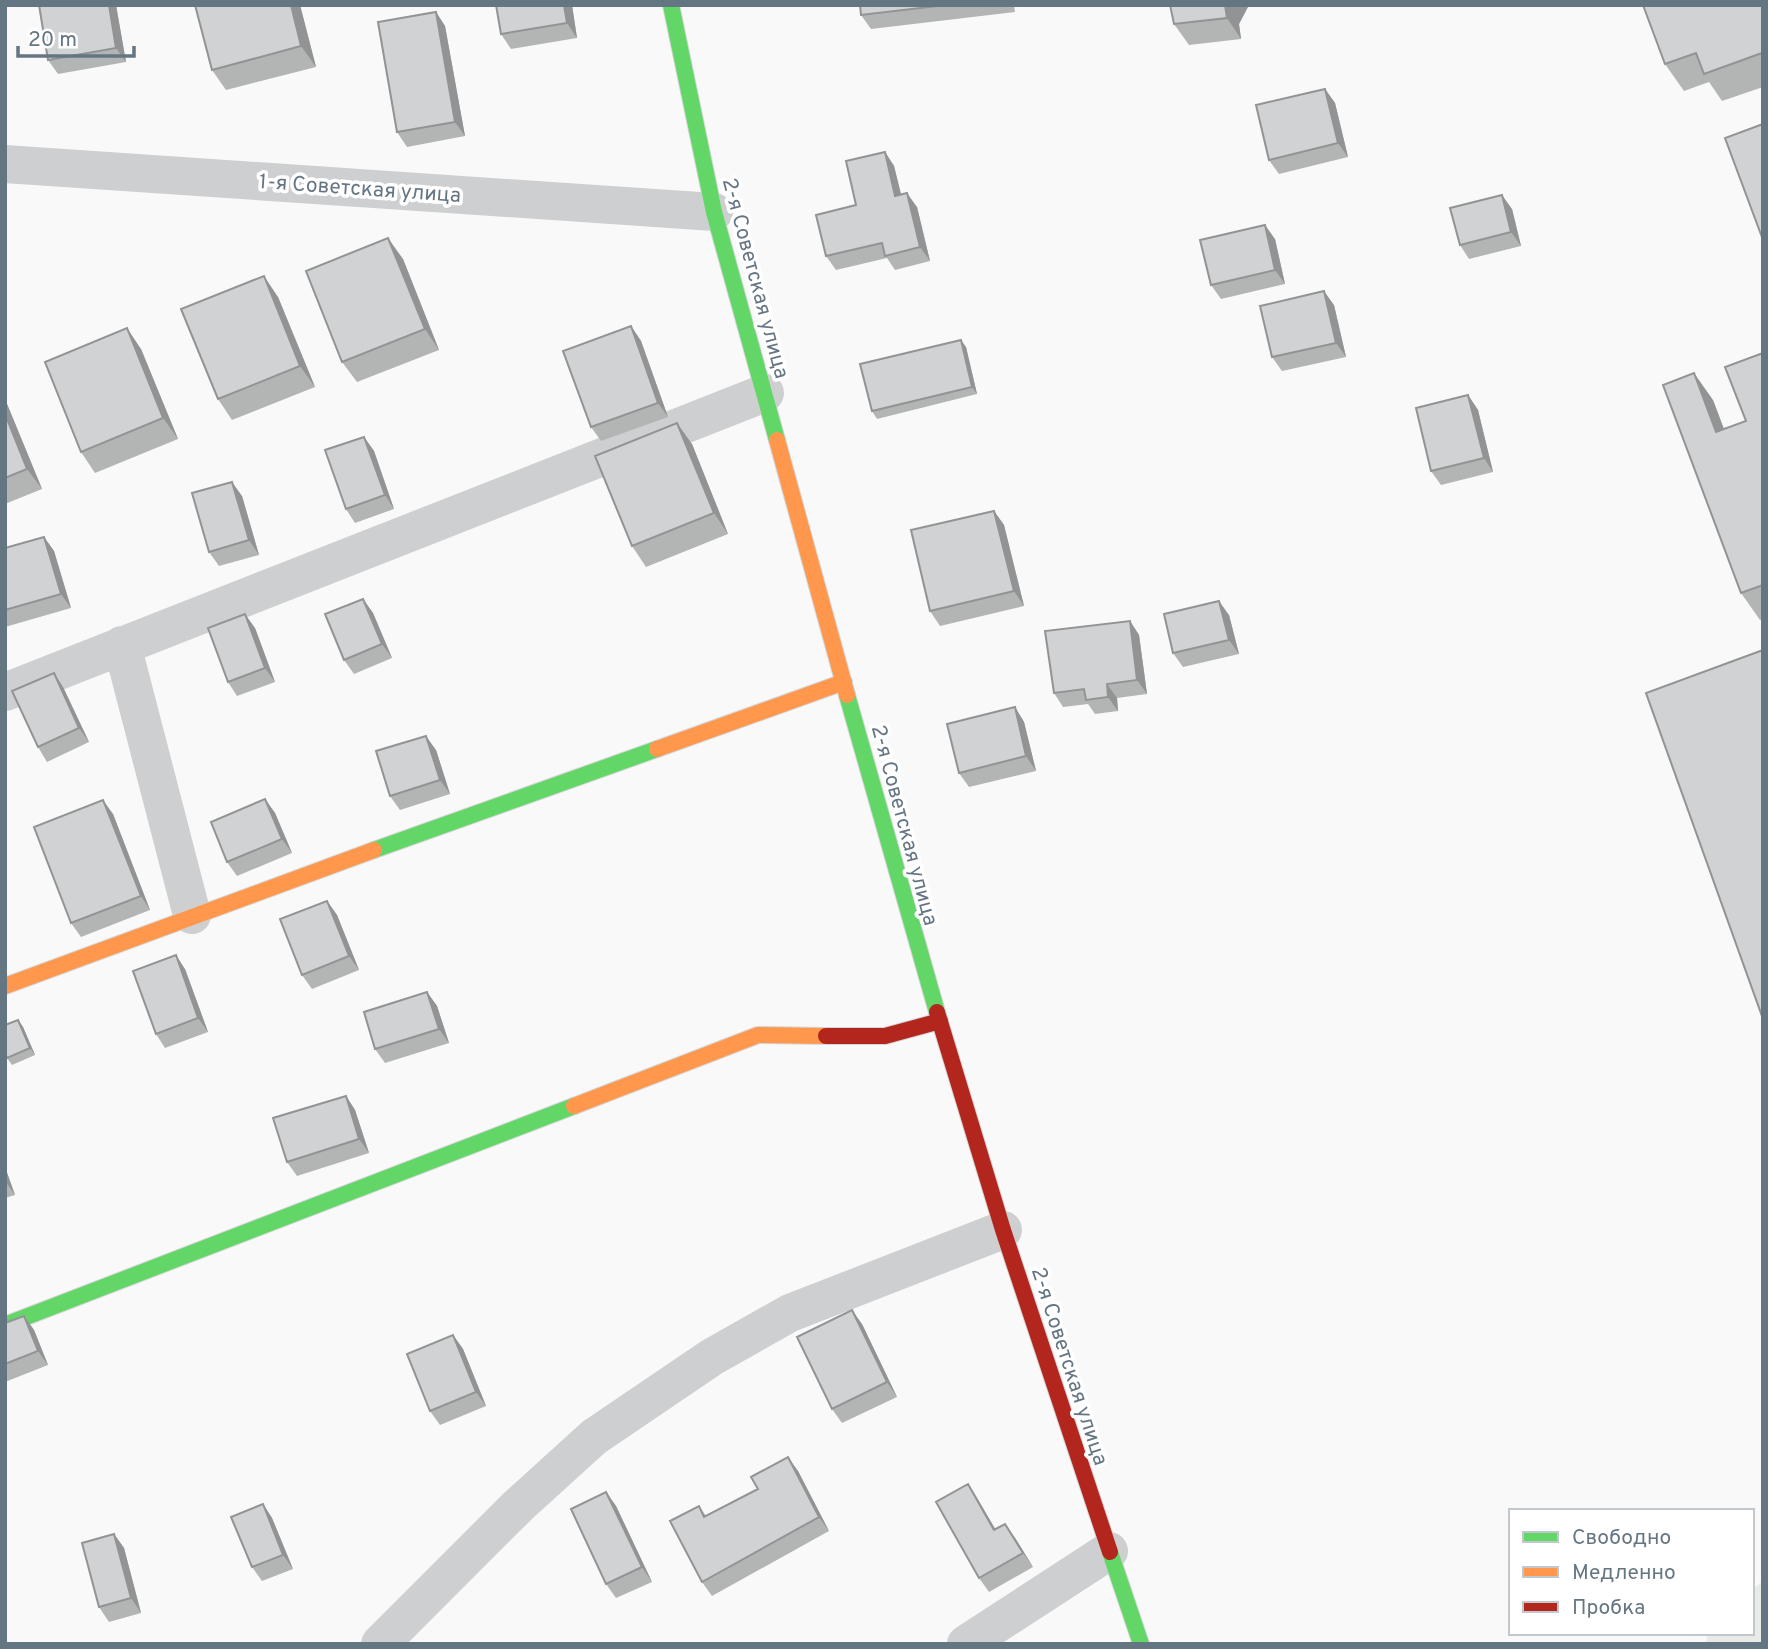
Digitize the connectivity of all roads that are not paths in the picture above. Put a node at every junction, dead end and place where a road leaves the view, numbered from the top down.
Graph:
1 (671, 5) edge
2 (5, 164) edge
3 (714, 212) junction
4 (765, 393) junction
5 (122, 645) junction
6 (844, 682) junction
7 (5, 692) edge
8 (192, 915) junction
9 (5, 986) edge
10 (940, 1021) junction
11 (1003, 1230) junction
12 (5, 1325) edge
13 (1109, 1551) junction
14 (380, 1644) edge
15 (966, 1644) edge
16 (1142, 1644) edge

1 - 3 street, 2-я Советская улица
2 - 3 street, 1-я Советская улица
3 - 4 street, 2-я Советская улица
4 - 5 street
4 - 6 street, 2-я Советская улица
5 - 7 street
5 - 8 street
6 - 8 street
6 - 10 street, 2-я Советская улица
8 - 9 street
10 - 11 street, 2-я Советская улица
10 - 12 street
11 - 13 street, 2-я Советская улица
11 - 14 street
13 - 15 street
13 - 16 street, 2-я Советская улица

